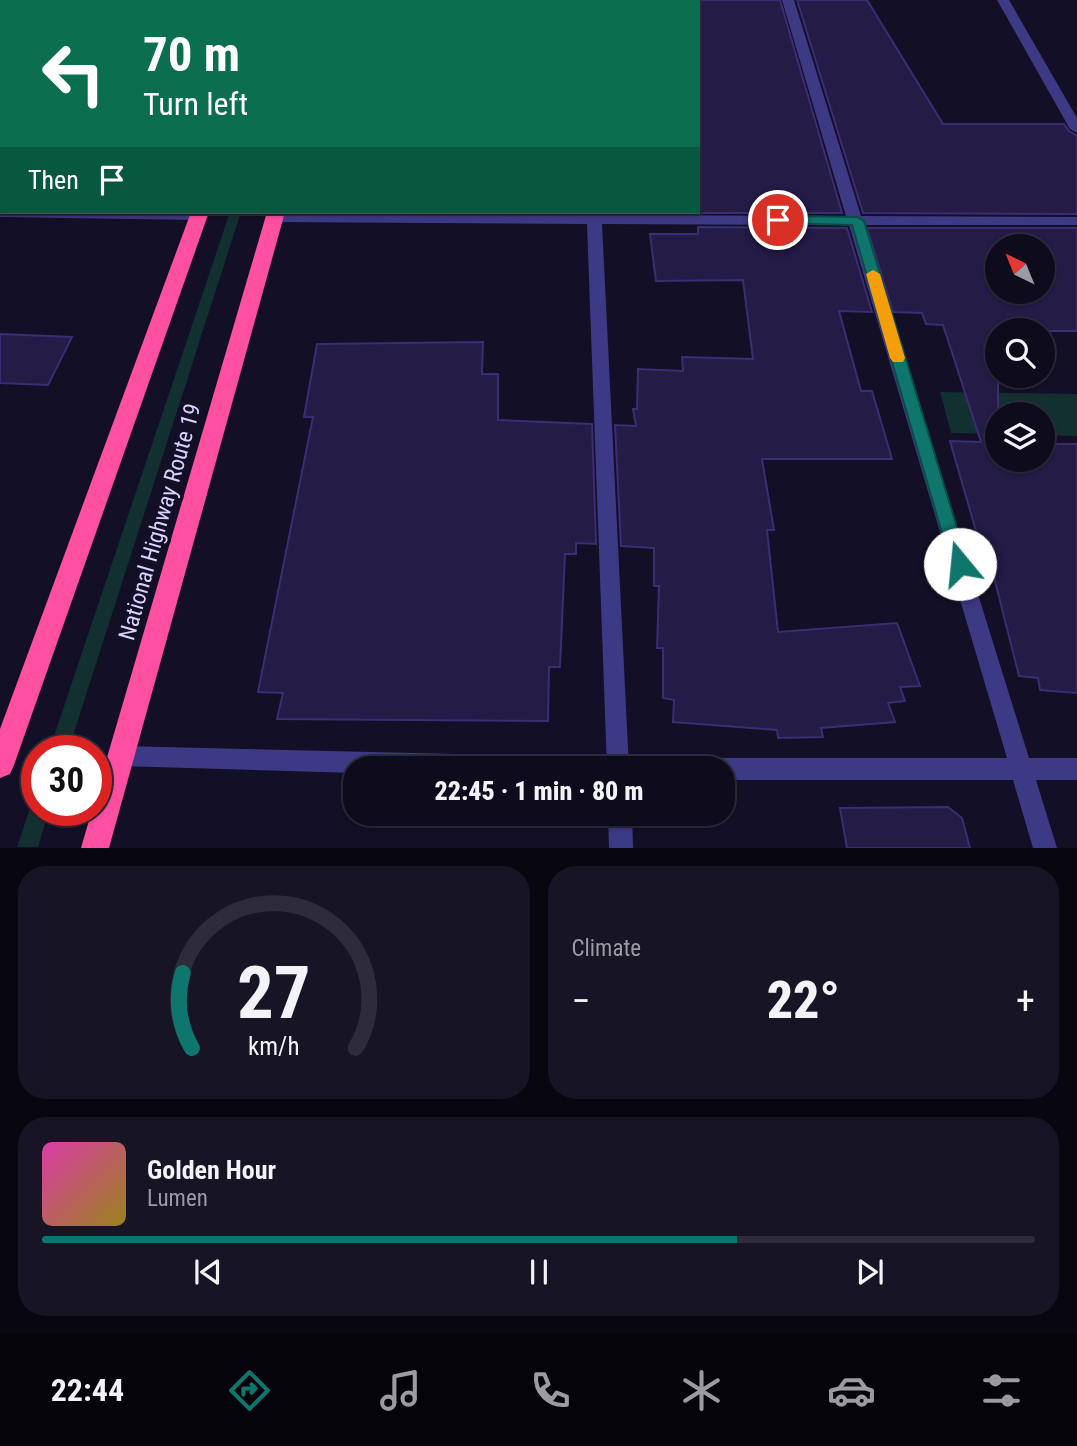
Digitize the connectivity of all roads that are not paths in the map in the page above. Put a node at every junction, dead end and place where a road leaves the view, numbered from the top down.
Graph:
1 (788, 0) edge
2 (1003, 0) edge
3 (1077, 129) edge
4 (199, 214) edge
5 (275, 215) edge
6 (594, 216) edge
7 (1077, 220) edge
8 (857, 221) junction
9 (121, 756) junction
10 (617, 756) edge
11 (1, 758) edge
12 (343, 762) edge
13 (735, 769) edge
14 (1021, 769) junction
15 (1077, 769) edge
16 (620, 826) edge
17 (95, 848) edge
18 (621, 848) edge
19 (1045, 848) edge

1 - 8 street
2 - 3 street
4 - 11 highway
5 - 6 street
5 - 9 highway, National Highway Route 19
6 - 8 street
6 - 10 street
7 - 8 street
8 - 14 street
9 - 12 street
9 - 17 highway, National Highway Route 19
13 - 14 street
14 - 15 street
14 - 19 street
16 - 18 street

